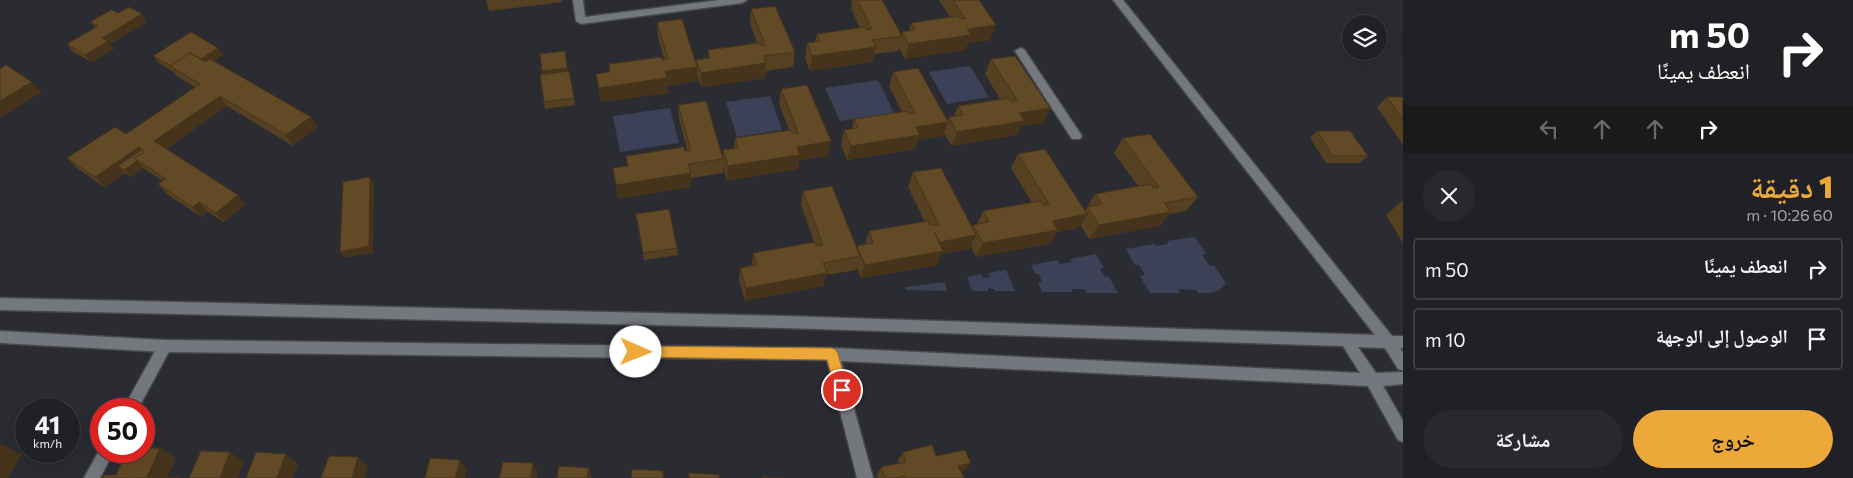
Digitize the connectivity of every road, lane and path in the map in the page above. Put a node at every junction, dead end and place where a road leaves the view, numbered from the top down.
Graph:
1 (578, 0) edge
2 (742, 0) edge
3 (1118, 0) edge
4 (1020, 51) dead end
5 (1076, 136) dead end
6 (0, 304) edge
7 (0, 337) edge
8 (1347, 341) junction
9 (1388, 342) junction
10 (1403, 342) edge
11 (165, 346) junction
12 (832, 354) junction
13 (1403, 365) edge
14 (1403, 378) edge
15 (1372, 380) junction
16 (136, 398) edge
17 (1403, 435) edge
18 (100, 463) edge
19 (92, 478) edge
20 (866, 478) edge

1 - 2 main road
3 - 9 main road
4 - 5 main road
6 - 8 main road
7 - 11 main road
8 - 9 main road
8 - 15 main road
9 - 10 main road
9 - 13 main road
11 - 12 main road
11 - 16 main road
12 - 15 main road
12 - 20 main road
14 - 15 main road
15 - 17 main road
18 - 19 main road

